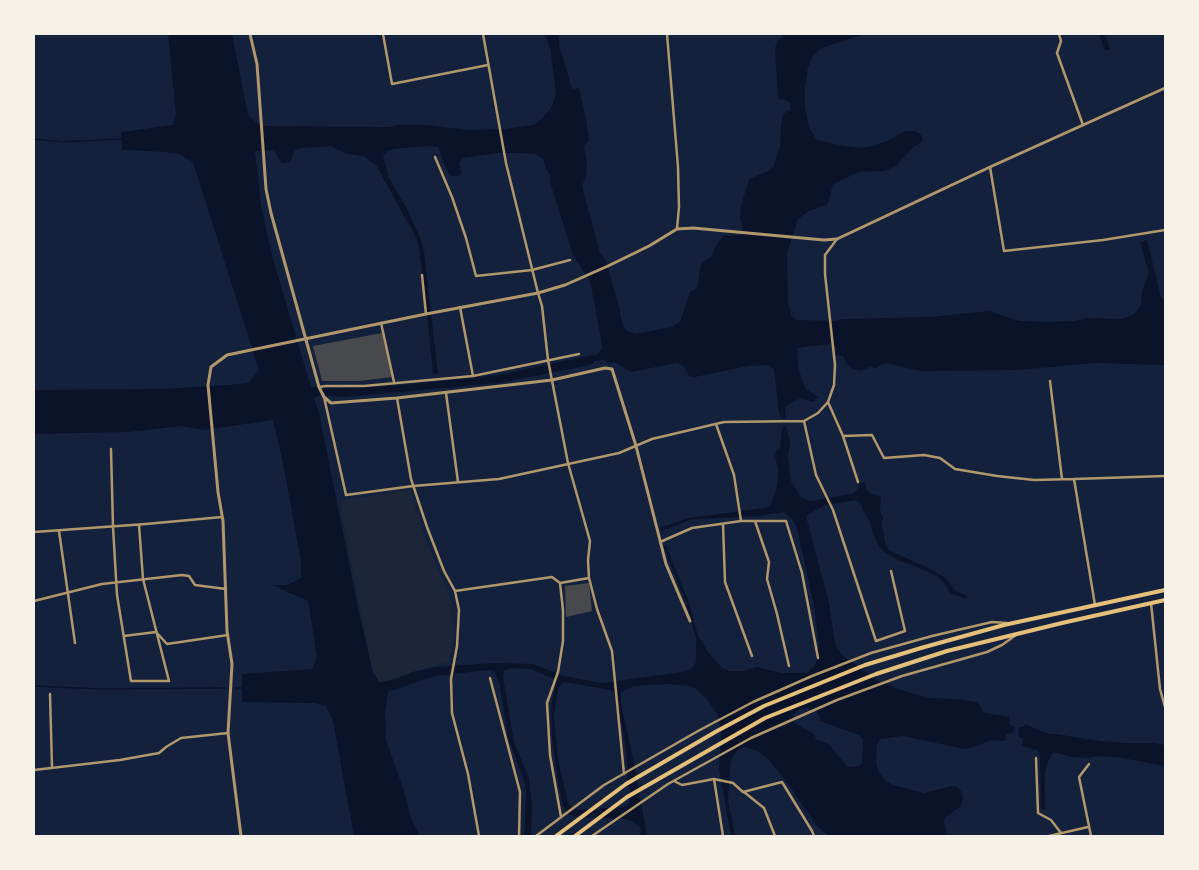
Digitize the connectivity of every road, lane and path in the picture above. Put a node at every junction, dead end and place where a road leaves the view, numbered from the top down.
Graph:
1 (250, 34) edge
2 (383, 34) edge
3 (483, 34) edge
4 (667, 34) edge
5 (1059, 34) edge
6 (488, 65) junction
7 (1165, 88) edge
8 (1083, 125) junction
9 (435, 157) dead end
10 (990, 167) junction
11 (677, 229) junction
12 (1165, 230) edge
13 (837, 239) junction
14 (570, 260) dead end
15 (532, 270) junction
16 (422, 275) dead end
17 (538, 293) junction
18 (460, 308) junction
19 (426, 314) junction
20 (381, 323) junction
21 (579, 354) dead end
22 (548, 360) junction
23 (473, 376) junction
24 (552, 380) junction
25 (1050, 381) dead end
26 (394, 382) junction
27 (319, 387) junction
28 (446, 393) junction
29 (324, 397) junction
30 (397, 398) junction
31 (828, 402) junction
32 (804, 421) junction
33 (716, 424) junction
34 (843, 436) junction
35 (636, 446) junction
36 (111, 449) dead end
37 (568, 463) junction
38 (1165, 476) edge
39 (1074, 479) junction
40 (1062, 480) junction
41 (458, 482) junction
42 (858, 482) dead end
43 (413, 486) junction
44 (222, 517) junction
45 (741, 521) junction
46 (755, 521) junction
47 (723, 524) junction
48 (139, 525) junction
49 (113, 527) junction
50 (59, 531) junction
51 (34, 532) edge
52 (660, 542) junction
53 (891, 571) dead end
54 (589, 578) junction
55 (143, 579) junction
56 (116, 582) junction
57 (560, 583) junction
58 (226, 588) junction
59 (1165, 590) edge
60 (455, 591) junction
61 (68, 592) junction
62 (1165, 600) edge
63 (34, 601) edge
64 (1151, 603) junction
65 (1095, 605) junction
66 (690, 621) dead end
67 (1011, 624) junction
68 (156, 632) junction
69 (1018, 633) junction
70 (228, 635) junction
71 (124, 636) junction
72 (74, 643) dead end
73 (752, 656) dead end
74 (818, 658) dead end
75 (789, 666) dead end
76 (490, 678) dead end
77 (50, 694) dead end
78 (1164, 696) edge
79 (1165, 707) edge
80 (228, 733) junction
81 (1036, 758) dead end
82 (1089, 764) dead end
83 (52, 767) junction
84 (34, 770) edge
85 (624, 774) junction
86 (714, 779) junction
87 (674, 780) junction
88 (744, 792) junction
89 (561, 817) junction
90 (1088, 827) junction
91 (1061, 833) junction
92 (241, 836) edge
93 (479, 836) edge
94 (519, 836) edge
95 (536, 836) edge
96 (556, 836) edge
97 (575, 836) edge
98 (592, 836) edge
99 (723, 836) edge
100 (775, 836) edge
101 (814, 836) edge
102 (1049, 836) edge
103 (1090, 836) edge

1 - 27 street
2 - 6 street
3 - 6 street
4 - 11 street
5 - 8 street
6 - 15 street
7 - 8 street
8 - 10 street
9 - 15 street
10 - 12 street
10 - 13 street
11 - 13 street
11 - 17 street
13 - 31 street
14 - 15 street
15 - 17 street
16 - 19 street
17 - 18 street
17 - 22 street
18 - 19 street
18 - 23 street
19 - 20 street
20 - 26 street
20 - 44 street
21 - 22 street
22 - 23 street
22 - 24 street
23 - 26 street
24 - 28 street
24 - 35 street
24 - 37 street
25 - 40 street
26 - 27 street
27 - 29 street
28 - 30 street
28 - 41 street
29 - 30 street
29 - 43 street
30 - 43 street
31 - 32 street
31 - 34 street
32 - 33 street
32 - 53 street
33 - 35 street
33 - 45 street
34 - 40 street
34 - 42 street
35 - 37 street
35 - 52 street
36 - 49 street
37 - 41 street
37 - 54 street
38 - 39 street
39 - 40 street
39 - 65 street
41 - 43 street
43 - 60 street
44 - 48 street
44 - 58 street
45 - 46 street
45 - 47 street
46 - 74 street
46 - 75 street
47 - 52 street
47 - 73 street
48 - 49 street
48 - 55 street
49 - 50 street
49 - 56 street
50 - 51 street
50 - 61 street
52 - 66 street
54 - 57 street
54 - 85 street
55 - 56 street
55 - 58 street
55 - 68 street
56 - 61 street
56 - 71 street
57 - 60 street
57 - 89 street
58 - 70 street
59 - 65 main road
60 - 93 street
61 - 63 street
61 - 72 street
62 - 64 main road
64 - 69 main road
64 - 78 street
65 - 67 main road
67 - 85 street
67 - 96 main road
68 - 70 street
68 - 71 street
68 - 71 street
69 - 87 street
69 - 97 main road
70 - 80 street
76 - 94 street
77 - 83 street
78 - 79 street
80 - 83 street
80 - 92 street
81 - 91 street
82 - 90 street
83 - 84 street
85 - 89 street
86 - 87 street
86 - 88 street
86 - 99 street
87 - 98 street
88 - 100 street
88 - 101 street
89 - 95 street
90 - 91 street
90 - 103 street
91 - 102 street

